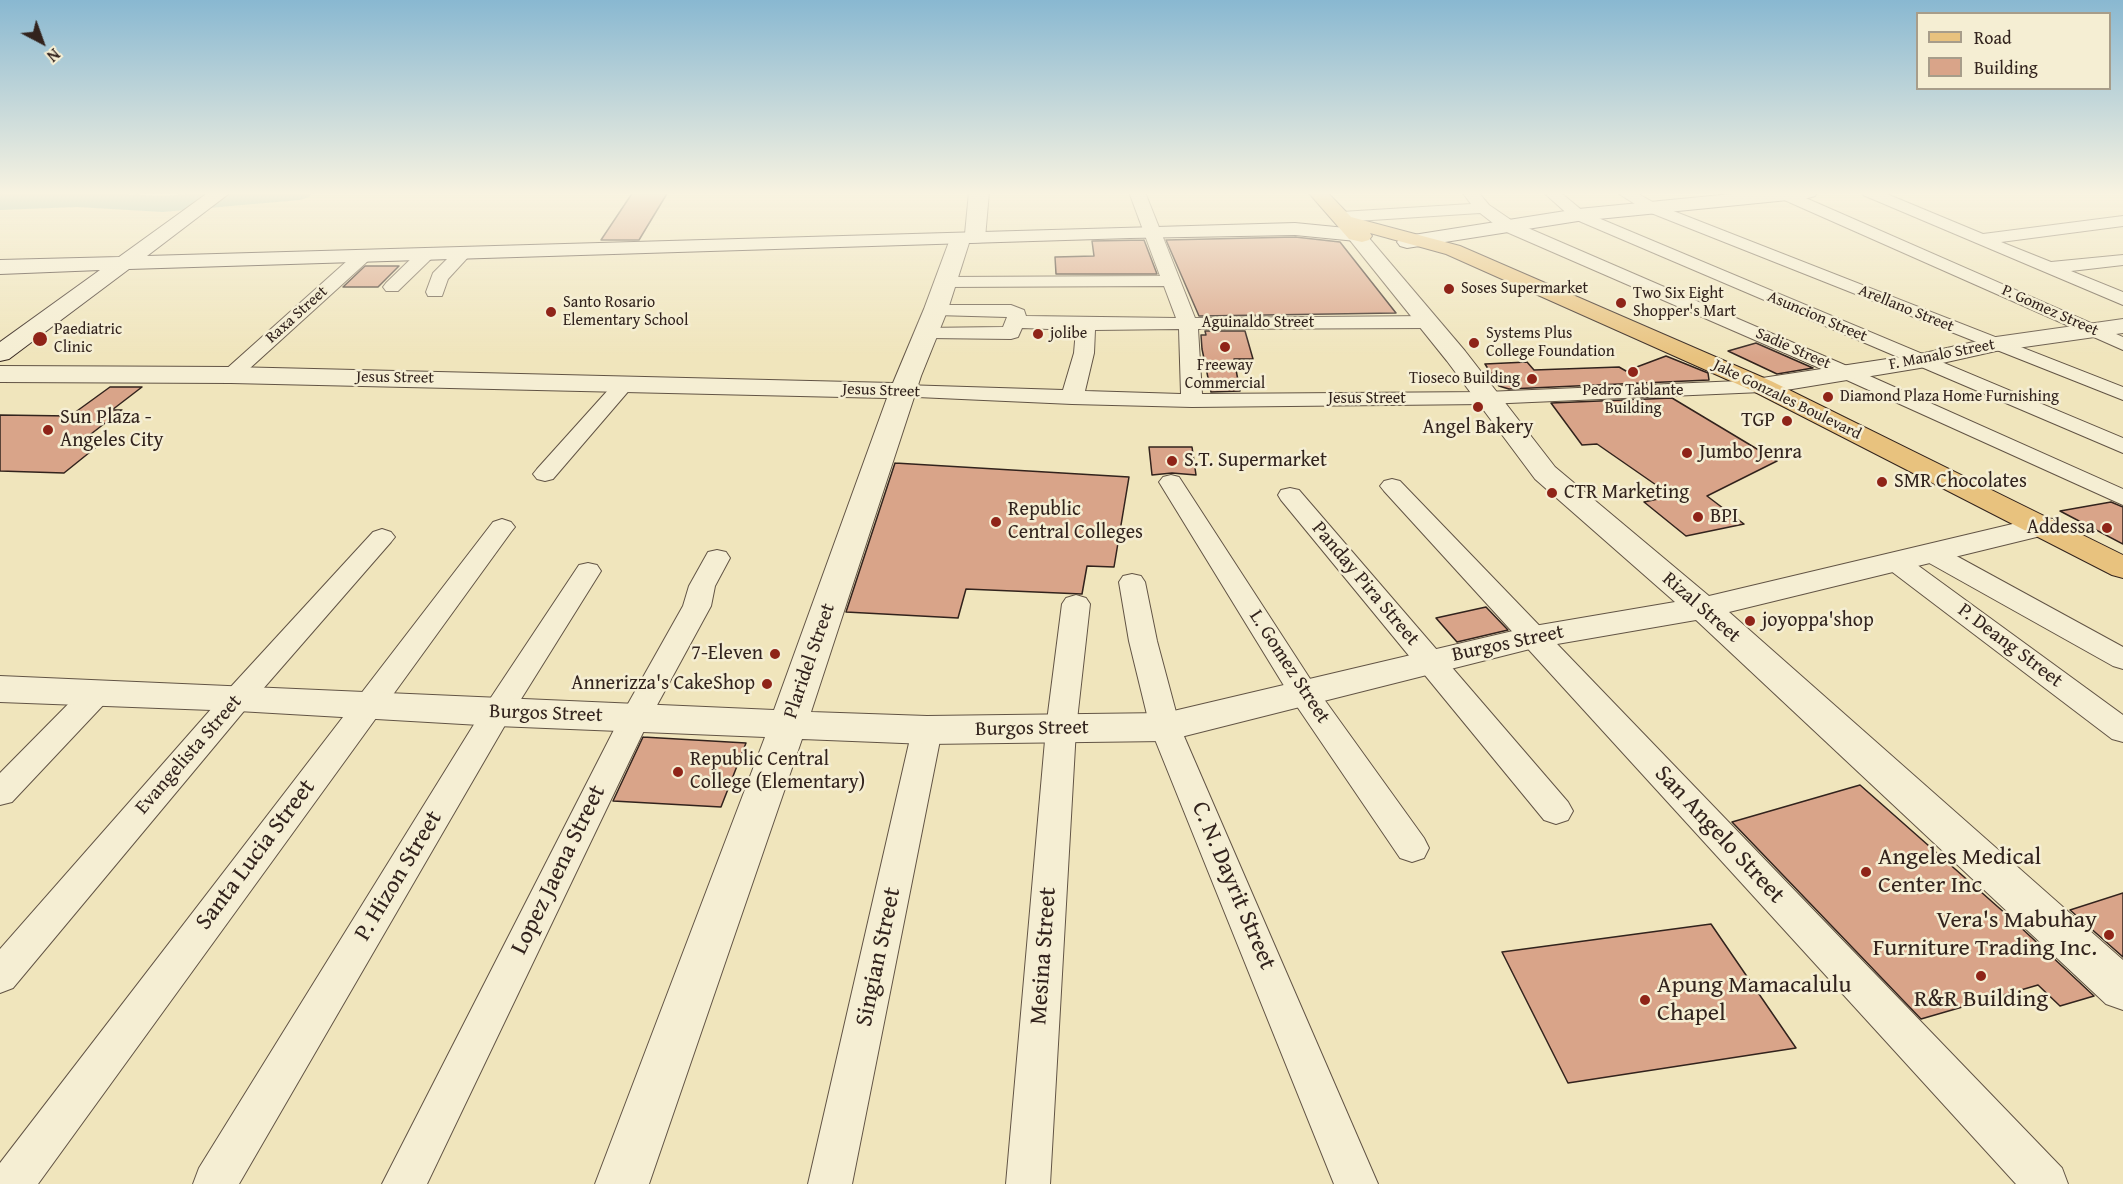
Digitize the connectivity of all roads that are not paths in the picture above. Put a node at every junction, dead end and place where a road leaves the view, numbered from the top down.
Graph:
1 (146, 247) edge
2 (675, 247) edge
3 (962, 247) edge
4 (1158, 247) edge
5 (1366, 247) edge
6 (1444, 247) edge
7 (1557, 247) edge
8 (1654, 247) edge
9 (1751, 247) edge
10 (1905, 247) edge
11 (1997, 247) edge
12 (462, 254) junction
13 (425, 255) junction
14 (363, 256) junction
15 (2123, 260) edge
16 (124, 263) junction
17 (0, 267) edge
18 (2049, 268) junction
19 (1172, 281) junction
20 (945, 282) junction
21 (392, 287) dead end
22 (435, 292) dead end
23 (2123, 299) edge
24 (932, 321) junction
25 (1429, 322) junction
26 (1086, 324) junction
27 (1188, 324) junction
28 (2123, 326) edge
29 (2094, 331) junction
30 (1996, 344) junction
31 (2123, 344) edge
32 (0, 354) edge
33 (1920, 361) junction
34 (1847, 373) junction
35 (0, 374) edge
36 (231, 375) junction
37 (625, 383) junction
38 (1762, 386) junction
39 (903, 391) junction
40 (2123, 394) edge
41 (1072, 398) junction
42 (1486, 398) junction
43 (1192, 401) junction
44 (2123, 446) edge
45 (545, 474) dead end
46 (1171, 482) dead end
47 (1392, 486) dead end
48 (1290, 495) dead end
49 (2123, 498) edge
50 (2042, 526) junction
51 (502, 527) dead end
52 (381, 537) dead end
53 (1931, 553) junction
54 (717, 558) dead end
55 (1896, 562) junction
56 (2123, 568) edge
57 (588, 571) dead end
58 (1132, 582) dead end
59 (1076, 604) dead end
60 (1703, 608) junction
61 (1534, 637) junction
62 (2123, 659) edge
63 (1431, 661) junction
64 (0, 689) edge
65 (98, 693) junction
66 (1305, 695) junction
67 (238, 698) junction
68 (368, 705) junction
69 (497, 713) junction
70 (635, 718) junction
71 (788, 725) junction
72 (1166, 727) junction
73 (1061, 729) junction
74 (927, 730) junction
75 (2123, 731) edge
76 (0, 793) edge
77 (1556, 811) dead end
78 (1412, 848) dead end
79 (0, 976) edge
80 (2123, 989) edge
81 (11, 1184) edge
82 (215, 1184) edge
83 (404, 1184) edge
84 (622, 1184) edge
85 (830, 1184) edge
86 (1028, 1184) edge
87 (1356, 1184) edge
88 (2046, 1184) edge

1 - 16 street
2 - 12 street
3 - 20 street, Plaridel Street
4 - 19 street
5 - 25 street, Rizal Street
6 - 38 main road, Jake Gonzales Boulevard
7 - 34 street, Sadie Street
8 - 33 street, Asuncion Street
9 - 30 street, Arellano Street
10 - 29 street, P. Gomez Street
11 - 18 street
12 - 13 street
12 - 22 street
13 - 14 street
13 - 21 street
14 - 16 street
14 - 36 street, Raxa Street
15 - 18 street
16 - 17 street
16 - 32 street
18 - 23 street
19 - 20 street
19 - 27 street
20 - 24 street, Plaridel Street
24 - 26 street, Aguinaldo Street
24 - 39 street, Plaridel Street
25 - 27 street, Aguinaldo Street
25 - 42 street, Rizal Street
26 - 27 street, Aguinaldo Street
26 - 41 street
27 - 43 street
28 - 29 street, F. Manalo Street
29 - 30 street, F. Manalo Street
29 - 31 street, P. Gomez Street
30 - 33 street, F. Manalo Street
30 - 40 street, Arellano Street
33 - 34 street, F. Manalo Street
33 - 44 street, Asuncion Street
34 - 38 street, F. Manalo Street
34 - 49 street, Sadie Street
35 - 36 street, Jesus Street
36 - 37 street, Jesus Street
37 - 39 street, Jesus Street
37 - 45 street
38 - 42 street, Jesus Street
38 - 50 main road, Jake Gonzales Boulevard
39 - 41 street, Jesus Street
39 - 71 street, Plaridel Street
41 - 43 street, Jesus Street
42 - 43 street, Jesus Street
42 - 60 street, Rizal Street
46 - 66 street, L. Gomez Street
47 - 61 street, San Angelo Street
48 - 63 street, Panday Pira Street
50 - 53 street, Burgos Street
50 - 56 main road, Jake Gonzales Boulevard
51 - 68 street, Santa Lucia Street
52 - 67 street, Evangelista Street
53 - 55 street, Burgos Street
53 - 62 street
54 - 70 street, Lopez Jaena Street
55 - 60 street, Burgos Street
55 - 75 street, P. Deang Street
57 - 69 street, P. Hizon Street
58 - 72 street, C. N. Dayrit Street
59 - 73 street, Mesina Street
60 - 61 street, Burgos Street
60 - 80 street, Rizal Street
61 - 63 street, Burgos Street
61 - 88 street, San Angelo Street
63 - 66 street, Burgos Street
63 - 77 street, Panday Pira Street
64 - 65 street, Burgos Street
65 - 67 street, Burgos Street
65 - 76 street
66 - 72 street, Burgos Street
66 - 78 street, L. Gomez Street
67 - 68 street, Burgos Street
67 - 79 street, Evangelista Street
68 - 69 street, Burgos Street
68 - 81 street, Santa Lucia Street
69 - 70 street, Burgos Street
69 - 82 street, P. Hizon Street
70 - 71 street, Burgos Street
70 - 83 street, Lopez Jaena Street
71 - 74 street, Burgos Street
71 - 84 street, Plaridel Street
72 - 73 street, Burgos Street
72 - 87 street, C. N. Dayrit Street
73 - 74 street, Burgos Street
73 - 86 street, Mesina Street
74 - 85 street, Singian Street

